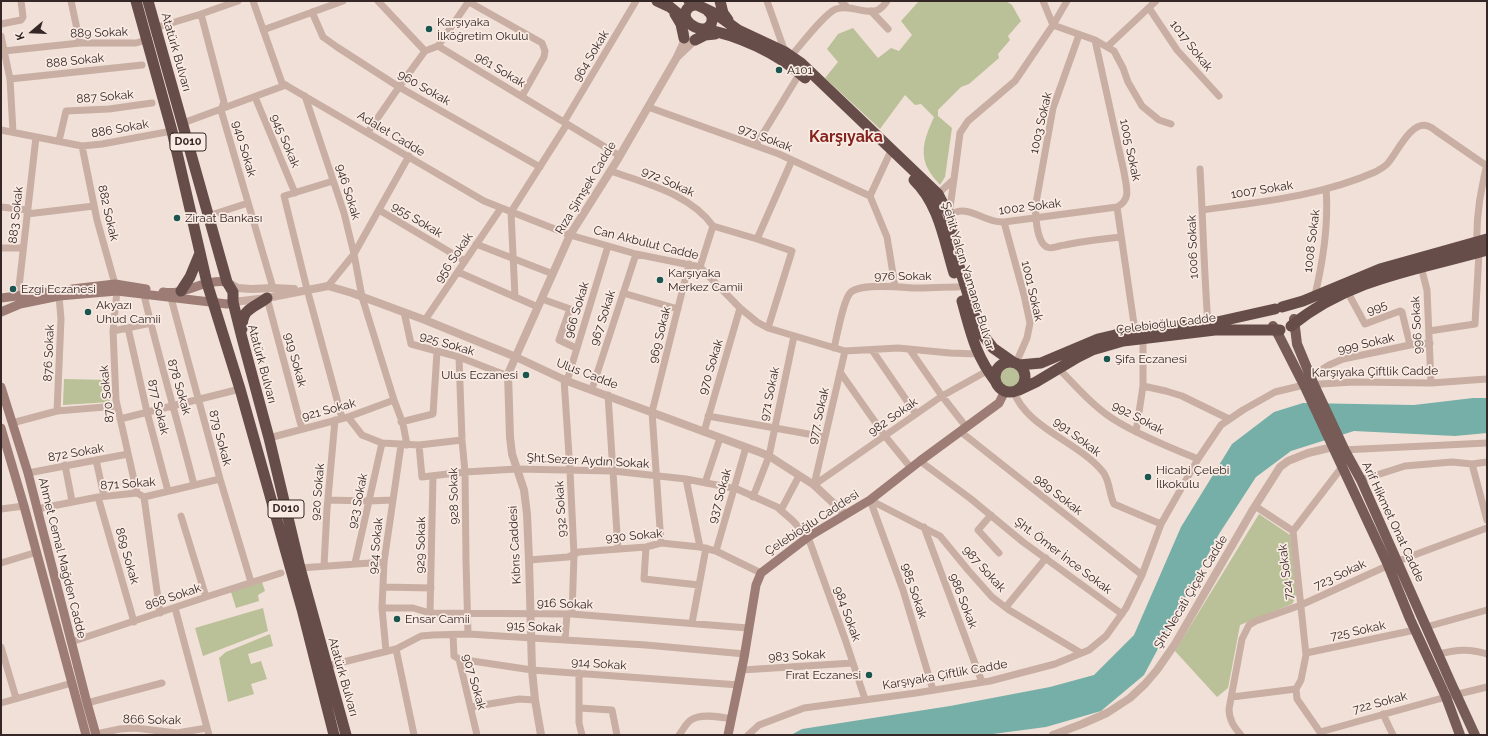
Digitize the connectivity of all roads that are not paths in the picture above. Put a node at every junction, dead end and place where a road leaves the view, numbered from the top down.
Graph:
1 (22, 1) edge
2 (71, 1) edge
3 (136, 1) edge
4 (148, 1) edge
5 (238, 1) edge
6 (253, 1) edge
7 (343, 1) edge
8 (378, 1) edge
9 (469, 1) edge
10 (636, 1) edge
11 (657, 1) edge
12 (718, 1) edge
13 (768, 1) edge
14 (841, 1) edge
15 (887, 1) edge
16 (1043, 1) edge
17 (1067, 1) edge
18 (1156, 1) edge
19 (229, 3) edge
20 (670, 7) junction
21 (847, 7) junction
22 (1149, 8) junction
23 (870, 11) junction
24 (312, 12) junction
25 (200, 14) junction
26 (698, 14) edge
27 (1, 24) edge
28 (730, 24) junction
29 (1053, 25) junction
30 (155, 28) junction
31 (888, 29) dead end
32 (263, 30) junction
33 (728, 35) junction
34 (1079, 35) junction
35 (1, 36) edge
36 (689, 39) junction
37 (146, 40) junction
38 (1095, 40) junction
39 (80, 44) junction
40 (438, 46) junction
41 (1108, 46) junction
42 (4, 51) junction
43 (425, 51) junction
44 (788, 54) junction
45 (142, 64) dead end
46 (800, 73) junction
47 (10, 79) junction
48 (286, 85) junction
49 (399, 86) junction
50 (306, 96) junction
51 (522, 96) junction
52 (1219, 96) dead end
53 (255, 97) junction
54 (152, 104) dead end
55 (648, 107) junction
56 (222, 110) junction
57 (183, 123) junction
58 (566, 123) junction
59 (1171, 124) dead end
60 (1, 130) edge
61 (172, 131) junction
62 (12, 132) junction
63 (368, 132) junction
64 (36, 136) junction
65 (59, 141) junction
66 (756, 145) junction
67 (82, 146) junction
68 (409, 156) junction
69 (620, 156) junction
70 (888, 156) junction
71 (792, 160) junction
72 (1487, 165) edge
73 (540, 168) junction
74 (1200, 169) dead end
75 (611, 171) junction
76 (954, 179) junction
77 (333, 181) junction
78 (1326, 189) junction
79 (295, 193) junction
80 (938, 194) junction
81 (870, 196) junction
82 (248, 203) junction
83 (94, 206) junction
84 (1, 208) edge
85 (501, 208) junction
86 (1117, 208) junction
87 (379, 210) junction
88 (1202, 210) junction
89 (27, 212) junction
90 (511, 212) junction
91 (949, 215) junction
92 (208, 216) junction
93 (1035, 218) junction
94 (1004, 222) junction
95 (714, 226) junction
96 (570, 234) junction
97 (1121, 237) junction
98 (757, 238) junction
99 (476, 244) junction
100 (608, 246) junction
101 (1482, 246) edge
102 (1, 248) edge
103 (23, 248) junction
104 (200, 253) junction
105 (354, 254) junction
106 (636, 254) junction
107 (513, 258) junction
108 (465, 261) junction
109 (689, 264) junction
110 (1421, 267) junction
111 (700, 268) junction
112 (458, 272) junction
113 (553, 274) junction
114 (227, 282) junction
115 (207, 283) junction
116 (328, 286) junction
117 (895, 286) junction
118 (958, 286) junction
119 (116, 287) junction
120 (273, 288) junction
121 (307, 289) junction
122 (181, 291) junction
123 (1347, 291) junction
124 (623, 293) junction
125 (144, 295) junction
126 (1315, 295) junction
127 (18, 296) junction
128 (60, 296) junction
129 (362, 296) junction
130 (515, 297) junction
131 (1, 298) edge
132 (171, 298) junction
133 (267, 298) junction
134 (542, 299) junction
135 (213, 302) junction
136 (233, 302) junction
137 (538, 307) junction
138 (740, 308) junction
139 (1278, 308) junction
140 (678, 309) junction
141 (1, 312) edge
142 (404, 312) junction
143 (425, 320) junction
144 (151, 322) junction
145 (1293, 323) junction
146 (1208, 324) junction
147 (128, 328) junction
148 (768, 328) junction
149 (1276, 329) junction
150 (113, 331) junction
151 (1429, 331) junction
152 (1139, 335) junction
153 (794, 336) junction
154 (242, 338) junction
155 (1430, 343) junction
156 (1410, 344) junction
157 (576, 348) junction
158 (834, 348) junction
159 (872, 350) junction
160 (910, 350) junction
161 (845, 351) junction
162 (437, 352) junction
163 (978, 354) junction
164 (516, 357) junction
165 (459, 358) junction
166 (1016, 363) junction
167 (1059, 369) junction
168 (987, 370) junction
169 (840, 372) junction
170 (508, 376) junction
171 (1487, 379) edge
172 (565, 380) junction
173 (996, 382) junction
174 (1431, 383) junction
175 (1143, 386) junction
176 (1, 387) edge
177 (1311, 387) junction
178 (240, 389) junction
179 (592, 389) junction
180 (1013, 391) junction
181 (608, 395) junction
182 (942, 396) junction
183 (198, 399) junction
184 (394, 400) junction
185 (117, 406) junction
186 (173, 406) junction
187 (57, 411) junction
188 (147, 412) junction
189 (652, 412) junction
190 (916, 414) junction
191 (708, 416) junction
192 (342, 418) junction
193 (120, 419) junction
194 (1229, 419) junction
195 (402, 422) junction
196 (12, 423) junction
197 (775, 427) junction
198 (1, 428) edge
199 (302, 428) junction
200 (964, 430) junction
201 (704, 432) junction
202 (1136, 432) junction
203 (885, 436) junction
204 (825, 437) junction
205 (269, 438) junction
206 (720, 438) junction
207 (462, 440) junction
208 (1334, 442) junction
209 (382, 443) junction
210 (1487, 443) edge
211 (3, 444) edge
212 (404, 445) junction
213 (419, 445) junction
214 (746, 447) junction
215 (1345, 451) junction
216 (128, 454) junction
217 (769, 456) junction
218 (1198, 459) junction
219 (96, 460) junction
220 (920, 461) junction
221 (1487, 462) edge
222 (1472, 464) junction
223 (65, 465) junction
224 (1342, 467) junction
225 (910, 468) junction
226 (517, 469) junction
227 (570, 471) junction
228 (613, 471) junction
229 (465, 472) junction
230 (28, 473) junction
231 (433, 476) junction
232 (656, 476) junction
233 (799, 476) junction
234 (220, 479) junction
235 (686, 479) junction
236 (1361, 480) junction
237 (705, 482) junction
238 (194, 485) junction
239 (814, 485) junction
240 (734, 489) junction
241 (168, 491) junction
242 (137, 493) junction
243 (101, 496) junction
244 (144, 496) junction
245 (753, 497) junction
246 (328, 500) junction
247 (392, 500) junction
248 (870, 500) junction
249 (72, 501) junction
250 (369, 501) junction
251 (24, 506) junction
252 (1255, 506) junction
253 (1, 509) edge
254 (37, 509) junction
255 (781, 510) junction
256 (845, 514) junction
257 (181, 516) dead end
258 (991, 516) junction
259 (1487, 520) edge
260 (1161, 524) junction
261 (924, 527) junction
262 (1487, 528) edge
263 (1292, 531) junction
264 (808, 538) junction
265 (661, 543) junction
266 (646, 546) junction
267 (703, 547) junction
268 (618, 549) junction
269 (716, 550) junction
270 (37, 552) junction
271 (999, 553) dead end
272 (574, 555) junction
273 (1046, 558) junction
274 (529, 560) junction
275 (384, 562) junction
276 (1, 563) edge
277 (356, 563) junction
278 (1393, 563) junction
279 (324, 566) junction
280 (300, 568) junction
281 (281, 573) dead end
282 (761, 573) junction
283 (1142, 575) junction
284 (251, 582) junction
285 (699, 584) junction
286 (383, 587) junction
287 (431, 588) junction
288 (206, 597) junction
289 (1301, 605) junction
290 (1006, 607) junction
291 (175, 608) junction
292 (382, 608) junction
293 (1487, 610) edge
294 (160, 613) junction
295 (468, 613) junction
296 (430, 614) junction
297 (531, 614) junction
298 (569, 614) junction
299 (1122, 614) junction
300 (134, 622) junction
301 (692, 623) junction
302 (1426, 627) junction
303 (748, 628) junction
304 (1415, 630) junction
305 (468, 634) junction
306 (453, 635) junction
307 (531, 638) junction
308 (565, 640) junction
309 (72, 642) junction
310 (1, 647) edge
311 (396, 649) junction
312 (386, 651) junction
313 (1081, 653) junction
314 (1306, 653) junction
315 (745, 654) junction
316 (1438, 654) junction
317 (1487, 654) edge
318 (459, 659) junction
319 (853, 663) junction
320 (327, 666) junction
321 (532, 670) junction
322 (742, 670) junction
323 (579, 673) junction
324 (982, 682) junction
325 (72, 683) junction
326 (162, 683) dead end
327 (739, 685) junction
328 (1487, 687) edge
329 (1296, 689) junction
330 (933, 690) junction
331 (1457, 695) junction
332 (1232, 697) junction
333 (1446, 697) junction
334 (16, 698) junction
335 (865, 699) junction
336 (535, 700) junction
337 (1, 703) edge
338 (87, 703) junction
339 (471, 707) junction
340 (579, 708) junction
341 (1383, 714) junction
342 (732, 719) junction
343 (208, 731) edge
344 (1321, 733) edge
345 (96, 734) edge
346 (86, 735) edge
347 (334, 735) edge
348 (346, 735) edge
349 (414, 735) edge
350 (477, 735) edge
351 (541, 735) edge
352 (582, 735) edge
353 (617, 735) edge
354 (679, 735) edge
355 (728, 735) edge
356 (748, 735) edge
357 (1052, 735) edge
358 (1241, 735) edge
359 (1393, 735) edge
360 (1460, 735) edge
361 (1475, 735) edge

1 - 27 street
2 - 39 street
3 - 37 highway, Atatürk Bulvarı / D010
4 - 30 highway, Atatürk Bulvarı / D010
5 - 19 street
6 - 32 street
7 - 24 street
8 - 43 street
9 - 40 street
9 - 51 street
10 - 58 street, 964 Sokak
11 - 20 highway, Şehit Yalçın Yamaner Bulvar
12 - 26 street
12 - 28 highway
13 - 44 street
14 - 21 street
15 - 23 street
16 - 29 street
17 - 29 street
18 - 22 street
19 - 25 street
20 - 26 highway, Şehit Yalçın Yamaner Bulvar
20 - 36 highway
21 - 23 street
21 - 44 street
22 - 41 street
22 - 52 street, 1017 Sokak
23 - 31 street
24 - 32 street
24 - 49 street, 960 Sokak
25 - 30 street
25 - 56 street, 940 Sokak
26 - 28 highway, Şehit Yalçın Yamaner Bulvar
26 - 33 highway, Şehit Yalçın Yamaner Bulvar
26 - 36 street, Rıza Şimşek Cadde
26 - 36 street, Rıza Şimşek Cadde
28 - 44 highway, Şehit Yalçın Yamaner Bulvar
29 - 34 street
29 - 76 street
30 - 57 highway, Atatürk Bulvarı / D010
32 - 48 street
33 - 36 highway
33 - 46 highway, Şehit Yalçın Yamaner Bulvar
34 - 38 street
34 - 93 street, 1003 Sokak
35 - 42 street
36 - 55 street, Rıza Şimşek Cadde
37 - 39 street, 889 Sokak
37 - 61 highway, Atatürk Bulvarı / D010
38 - 41 street
38 - 86 street, 1005 Sokak
39 - 42 street, 889 Sokak
40 - 43 street
40 - 51 street, 961 Sokak
41 - 59 street
42 - 47 street
43 - 49 street
44 - 80 highway, Şehit Yalçın Yamaner Bulvar
45 - 47 street, 888 Sokak
46 - 66 street
46 - 70 highway, Şehit Yalçın Yamaner Bulvar
47 - 62 street
48 - 50 street, Adalet Cadde
48 - 53 street
49 - 63 street
49 - 73 street, 960 Sokak
50 - 63 street, Adalet Cadde
50 - 77 street, 946 Sokak
51 - 58 street, 961 Sokak
53 - 56 street
53 - 79 street, 945 Sokak
54 - 65 street, 887 Sokak
55 - 66 street, 973 Sokak
55 - 69 street, Rıza Şimşek Cadde
56 - 57 street
56 - 82 street, 940 Sokak
57 - 92 highway, Atatürk Bulvarı / D010
58 - 69 street, 961 Sokak
58 - 73 street, 964 Sokak
60 - 62 street, 886 Sokak
61 - 67 street, 886 Sokak
61 - 104 highway, Atatürk Bulvarı / D010
62 - 64 street, 886 Sokak
63 - 68 street, Adalet Cadde
64 - 65 street, 886 Sokak
64 - 89 street, 883 Sokak
65 - 67 street, 886 Sokak
66 - 71 street, 973 Sokak
67 - 83 street, 882 Sokak
68 - 85 street, Adalet Cadde
68 - 87 street
69 - 75 street, Rıza Şimşek Cadde
70 - 81 street
70 - 118 highway, Şehit Yalçın Yamaner Bulvar
71 - 81 street, 973 Sokak
71 - 98 street
72 - 78 street, 1007 Sokak
72 - 101 street
73 - 90 street, 964 Sokak
74 - 88 street, 1006 Sokak
75 - 95 street, 972 Sokak
75 - 96 street, Rıza Şimşek Cadde
76 - 80 street
76 - 91 street
77 - 79 street
77 - 105 street, 946 Sokak
78 - 88 street, 1007 Sokak
78 - 126 street, 1008 Sokak
79 - 121 street, 920 Sokak
80 - 91 highway, Şehit Yalçın Yamaner Bulvar
81 - 117 street
82 - 92 street
82 - 120 street, 940 Sokak
83 - 89 street
83 - 119 street, 882 Sokak
84 - 89 street
85 - 90 street, Adalet Cadde
85 - 99 street, 956 Sokak
86 - 93 street, 1002 Sokak
86 - 97 street
87 - 105 street
87 - 108 street, 955 Sokak
88 - 146 street, 1006 Sokak
89 - 103 street, 883 Sokak
90 - 96 street, Adalet Cadde
90 - 107 street
91 - 94 street, 1002 Sokak
91 - 166 highway, Şehit Yalçın Yamaner Bulvar
92 - 114 highway, Atatürk Bulvarı / D010
93 - 94 street, 1002 Sokak
93 - 97 street
94 - 166 street, 1001 Sokak
95 - 98 street
95 - 111 street
96 - 100 street, Can Akbulut Cadde
96 - 113 street, Rıza Şimşek Cadde
97 - 152 street
98 - 148 street
99 - 107 street
99 - 108 street, 956 Sokak
100 - 106 street, Can Akbulut Cadde
100 - 157 street, 966 Sokak
101 - 110 highway
101 - 126 highway, Çelebioğlu Cadde
101 - 151 street
102 - 103 street
103 - 127 street, 883 Sokak
104 - 115 highway, Atatürk Bulvarı / D010
104 - 122 highway
105 - 116 street
105 - 129 street, 946 Sokak
106 - 109 street, Can Akbulut Cadde
106 - 124 street, 967 Sokak
107 - 113 street
107 - 130 street
108 - 112 street, 956 Sokak
109 - 111 street, Can Akbulut Cadde
109 - 140 street, 969 Sokak
110 - 123 highway
110 - 151 street, 996 Sokak
111 - 138 street, Can Akbulut Cadde
112 - 130 street
112 - 143 street, 956 Sokak
113 - 134 street, Rıza Şimşek Cadde
114 - 115 main road
114 - 120 street, Ulus Cadde
114 - 136 highway, Atatürk Bulvarı / D010
115 - 122 main road
115 - 135 highway, Atatürk Bulvarı / D010
116 - 121 street, Ulus Cadde
116 - 129 street, Ulus Cadde
117 - 118 street, 976 Sokak
117 - 158 street, 976 Sokak
118 - 163 highway, Şehit Yalçın Yamaner Bulvar
119 - 122 main road
119 - 125 main road
119 - 127 main road
119 - 128 main road
119 - 150 street, 870 Sokak
120 - 121 street, Ulus Cadde
121 - 133 street, Ulus Cadde
121 - 192 street, 920 Sokak
123 - 145 highway
123 - 156 street, 995
124 - 140 street
124 - 179 street, 967 Sokak
125 - 132 main road
125 - 144 street, 878 Sokak
126 - 139 highway, Çelebioğlu Cadde
127 - 131 main road
128 - 141 main road
128 - 187 street, 876 Sokak
129 - 142 street, Ulus Cadde
129 - 184 street, 924 Sokak
130 - 137 street
132 - 135 main road
132 - 183 street, 879 Sokak
133 - 136 street, Ulus Cadde
133 - 154 highway
133 - 199 street, 919 Sokak
134 - 137 street, Rıza Şimşek Cadde
134 - 157 street
135 - 136 main road
135 - 178 highway, Atatürk Bulvarı / D010
136 - 154 highway, Atatürk Bulvarı / D010
137 - 164 street, Rıza Şimşek Cadde
138 - 148 street, Can Akbulut Cadde
138 - 191 street, 970 Sokak
139 - 145 highway
139 - 146 highway, Çelebioğlu Cadde
139 - 149 highway
140 - 189 street, 969 Sokak
142 - 143 street, Ulus Cadde
142 - 162 street, 925 Sokak
143 - 164 street, Ulus Cadde
144 - 147 street
144 - 186 street, 878 Sokak
145 - 149 highway
145 - 177 main road, Arif Hikmet Onat Cadde
146 - 152 highway, Çelebioğlu Cadde
147 - 150 street
147 - 188 street, 877 Sokak
148 - 153 street, Can Akbulut Cadde
149 - 152 highway, Çelebioğlu Cadde
149 - 177 main road, Arif Hikmet Onat Cadde
150 - 185 street, 870 Sokak
151 - 155 street, 996 Sokak
152 - 166 highway, Çelebioğlu Cadde
152 - 167 highway, Çelebioğlu Cadde
152 - 175 street
153 - 158 street, Can Akbulut Cadde
153 - 197 street, 971 Sokak
154 - 205 highway, Atatürk Bulvarı / D010
155 - 156 street, 999 Sokak
155 - 174 street, 996 Sokak
156 - 177 street, 999 Sokak
157 - 172 street, 966 Sokak
158 - 161 street, Can Akbulut Cadde
159 - 160 street, Can Akbulut Cadde
159 - 161 street, Can Akbulut Cadde
159 - 190 street
160 - 163 street, Can Akbulut Cadde
160 - 182 street, 989 Sokak
161 - 169 street, 977. Sokak
162 - 165 street, 925 Sokak
162 - 195 street
163 - 168 highway, Şehit Yalçın Yamaner Bulvar
164 - 170 street, Kıbrıs Caddesi
164 - 172 street, Ulus Cadde
165 - 170 street, 925 Sokak
165 - 207 street, 928 Sokak
166 - 173 highway
166 - 180 highway
167 - 180 highway, Çelebioğlu Cadde
167 - 202 street, 992 Sokak
168 - 173 highway, Şehit Yalçın Yamaner Bulvar
168 - 182 street, 982 Sokak
169 - 203 street
169 - 204 street, 977. Sokak
170 - 226 street, Kıbrıs Caddesi
171 - 174 street, Karşıyaka Çiftlik Cadde
172 - 179 street, Ulus Cadde
172 - 227 street, 932 Sokak
173 - 180 highway
174 - 177 street, Karşıyaka Çiftlik Cadde
175 - 194 street
175 - 202 street
176 - 196 main road, Ahmet Cemal Mağden Cadde
177 - 194 street, Karşıyaka Çiftlik Cadde
177 - 208 main road, Arif Hikmet Onat Cadde
178 - 183 street
178 - 347 highway, Atatürk Bulvarı / D010
179 - 181 street, Ulus Cadde
180 - 200 main road, Çelebioğlu Caddesi
180 - 260 street, 991 Sokak
181 - 189 street, Ulus Cadde
181 - 228 street
182 - 190 street, 982 Sokak
182 - 200 street, 989 Sokak
183 - 186 street
183 - 234 street, 879 Sokak
184 - 192 street, 921 Sokak
184 - 195 street, 924 Sokak
185 - 187 street
185 - 193 street, 870 Sokak
186 - 188 street
186 - 238 street, 878 Sokak
187 - 196 street
188 - 193 street
188 - 241 street, 877 Sokak
189 - 201 street, Ulus Cadde
189 - 232 street, 969 Sokak
190 - 203 street, 982 Sokak
191 - 197 street
191 - 201 street, 970 Sokak
192 - 199 street, 921 Sokak
192 - 209 street
192 - 246 street, 920 Sokak
193 - 216 street, 870 Sokak
194 - 218 street, Karşıyaka Çiftlik Cadde
195 - 212 street, 924 Sokak
196 - 230 main road, Ahmet Cemal Mağden Cadde
197 - 204 street
197 - 217 street, 971 Sokak
198 - 211 main road, Ahmet Cemal Mağden Cadde
199 - 205 street, 921 Sokak
200 - 220 main road, Çelebioğlu Caddesi
200 - 283 street, 989 Sokak
201 - 206 street, Ulus Cadde
202 - 218 street, 992 Sokak
203 - 225 street
203 - 239 street, 982 Sokak
204 - 239 street, 977. Sokak
205 - 280 highway, Atatürk Bulvarı / D010
206 - 214 street, Ulus Cadde
206 - 237 street
207 - 213 street
207 - 229 street, 928 Sokak
208 - 215 main road, Arif Hikmet Onat Cadde
208 - 224 main road, Arif Hikmet Onat Cadde
208 - 252 street, Şht.Necati Çiçek Cadde
209 - 212 street
209 - 250 street, 923 Sokak
210 - 215 street
211 - 251 main road, Ahmet Cemal Mağden Cadde
212 - 213 street
212 - 247 street, 924 Sokak
213 - 231 street, Şht.Sezer Aydın Sokak
214 - 217 street, Ulus Cadde
214 - 240 street, 937 Sokak
215 - 236 main road, Arif Hikmet Onat Cadde
216 - 219 street, 872 Sokak
216 - 242 street, 870 Sokak
217 - 233 street, Ulus Cadde
217 - 245 street, 971 Sokak
218 - 260 street, Karşıyaka Çiftlik Cadde
219 - 223 street, 872 Sokak
219 - 243 street, 869 Sokak
220 - 225 main road, Çelebioğlu Caddesi
220 - 258 street, Şht. Ömer İnce Sokak
221 - 222 street
222 - 236 street
222 - 259 street
223 - 230 street, 872 Sokak
223 - 249 street
224 - 263 street, 724 Sokak
224 - 278 main road, Arif Hikmet Onat Cadde
225 - 248 main road, Çelebioğlu Caddesi
226 - 227 street, Şht.Sezer Aydın Sokak
226 - 229 street, Şht.Sezer Aydın Sokak
226 - 274 street, Kıbrıs Caddesi
227 - 228 street, Şht.Sezer Aydın Sokak
227 - 272 street, 932 Sokak
228 - 232 street, Şht.Sezer Aydın Sokak
228 - 268 street
229 - 231 street, Şht.Sezer Aydın Sokak
229 - 295 street, 928 Sokak
230 - 254 main road, Ahmet Cemal Mağden Cadde
231 - 287 street, 929 Sokak
232 - 235 street, Şht.Sezer Aydın Sokak
232 - 265 street, 969 Sokak
233 - 239 street, Ulus Cadde
233 - 255 street
234 - 238 street, 871 Sokak
234 - 284 street, 879 Sokak
235 - 237 street, Şht.Sezer Aydın Sokak
235 - 267 street
236 - 278 main road, Arif Hikmet Onat Cadde
237 - 240 street, Şht.Sezer Aydın Sokak
238 - 241 street, 871 Sokak
239 - 256 street, Ulus Cadde
240 - 245 street, Şht.Sezer Aydın Sokak
240 - 269 street, 937 Sokak
241 - 244 street, 871 Sokak
242 - 243 street, 871 Sokak
242 - 244 street, 871 Sokak
243 - 249 street, 871 Sokak
243 - 300 street, 869 Sokak
244 - 294 street
245 - 255 street, Şht.Sezer Aydın Sokak
246 - 250 street
246 - 279 street, 920 Sokak
247 - 250 street
247 - 275 street, 924 Sokak
248 - 256 main road, Çelebioğlu Caddesi
248 - 261 street, 987 Sokak
248 - 330 street, 985 Sokak
249 - 254 street, 871 Sokak
250 - 277 street, 923 Sokak
251 - 253 street
251 - 270 main road, Ahmet Cemal Mağden Cadde
252 - 263 street
252 - 357 street, Şht.Necati Çiçek Cadde
254 - 309 main road, Ahmet Cemal Mağden Cadde
255 - 264 street, Şht.Sezer Aydın Sokak
256 - 264 main road, Çelebioğlu Caddesi
257 - 288 street
258 - 271 street
258 - 273 street, Şht. Ömer İnce Sokak
260 - 283 street, Karşıyaka Çiftlik Cadde
261 - 290 street, 987 Sokak
261 - 324 street, 986 Sokak
262 - 278 street, 723 Sokak
263 - 289 street, 724 Sokak
264 - 282 main road, Çelebioğlu Caddesi
264 - 319 street, 984 Sokak
265 - 266 street, 930 Sokak
265 - 267 street, 930 Sokak
266 - 268 street, 930 Sokak
266 - 285 street
267 - 269 street, 930 Sokak
267 - 285 street
268 - 272 street, 930 Sokak
269 - 282 street, 930 Sokak
270 - 276 street
270 - 325 main road, Ahmet Cemal Mağden Cadde
272 - 274 street, 930 Sokak
272 - 298 street, 932 Sokak
273 - 290 street
273 - 299 street, Şht. Ömer İnce Sokak
274 - 297 street, Kıbrıs Caddesi
275 - 277 street
275 - 286 street, 924 Sokak
277 - 279 street
278 - 289 street, 723 Sokak
278 - 302 main road, Arif Hikmet Onat Cadde
278 - 304 main road, Arif Hikmet Onat Cadde
279 - 280 street
280 - 320 highway, Atatürk Bulvarı / D010
281 - 284 street, 868 Sokak
282 - 303 main road, Çelebioğlu Caddesi
283 - 299 street, Karşıyaka Çiftlik Cadde
284 - 288 street, 868 Sokak
285 - 301 street
286 - 287 street
286 - 292 street, 924 Sokak
287 - 296 street, 929 Sokak
288 - 291 street, 868 Sokak
289 - 314 street, 724 Sokak
289 - 332 street, 723 Sokak
290 - 313 street, 987 Sokak
291 - 294 street, 868 Sokak
291 - 343 street
292 - 296 street, 916 Sokak
292 - 312 street, 924 Sokak
293 - 302 street
294 - 300 street, 868 Sokak
295 - 296 street, 916 Sokak
295 - 297 street, 916 Sokak
295 - 305 street, 928 Sokak
297 - 298 street, 916 Sokak
297 - 307 street, Kıbrıs Caddesi
298 - 301 street, 916 Sokak
298 - 308 street, 932 Sokak
299 - 313 street, Karşıyaka Çiftlik Cadde
300 - 309 street, 868 Sokak
301 - 303 street, 916 Sokak
302 - 316 main road, Arif Hikmet Onat Cadde
303 - 315 main road, Çelebioğlu Caddesi
304 - 314 street, 725 Sokak
304 - 333 main road, Arif Hikmet Onat Cadde
305 - 306 street, 915 Sokak
305 - 307 street, 915 Sokak
306 - 311 street, 915 Sokak
306 - 318 street, 907 Sokak
307 - 308 street, 915 Sokak
307 - 321 street, Kıbrıs Caddesi
308 - 315 street, 915 Sokak
309 - 338 main road, Ahmet Cemal Mağden Cadde
310 - 334 street
311 - 312 street, 915 Sokak
311 - 349 street
312 - 320 street, 915 Sokak
313 - 324 street, Karşıyaka Çiftlik Cadde
314 - 329 street, 724 Sokak
315 - 322 main road, Çelebioğlu Caddesi
316 - 317 street
316 - 331 main road, Arif Hikmet Onat Cadde
318 - 321 street, 914 Sokak
318 - 339 street, 907 Sokak
319 - 322 street, 983 Sokak
319 - 335 street, 984 Sokak
320 - 348 highway, Atatürk Bulvarı / D010
321 - 323 street, 914 Sokak
321 - 336 street, Kıbrıs Caddesi
322 - 327 main road, Çelebioğlu Caddesi
323 - 327 street, 914 Sokak
323 - 340 street
324 - 330 street, Karşıyaka Çiftlik Cadde
325 - 334 street
325 - 346 main road, Ahmet Cemal Mağden Cadde
326 - 338 street
327 - 342 main road, Çelebioğlu Caddesi
328 - 331 street, 722 Sokak
329 - 332 street
329 - 344 street
330 - 335 street, Karşıyaka Çiftlik Cadde
331 - 333 street, 722 Sokak
331 - 361 main road, Arif Hikmet Onat Cadde
332 - 358 street, 723 Sokak
333 - 341 street, 722 Sokak
333 - 360 main road, Arif Hikmet Onat Cadde
334 - 337 street
335 - 356 street, Karşıyaka Çiftlik Cadde
336 - 339 street
336 - 351 street, Kıbrıs Caddesi
338 - 345 main road, Ahmet Cemal Mağden Cadde
339 - 350 street, 907 Sokak
340 - 352 street
340 - 353 street
341 - 344 street, 722 Sokak
341 - 359 street
342 - 354 street
342 - 355 main road, Çelebioğlu Caddesi
343 - 345 street, 866 Sokak

